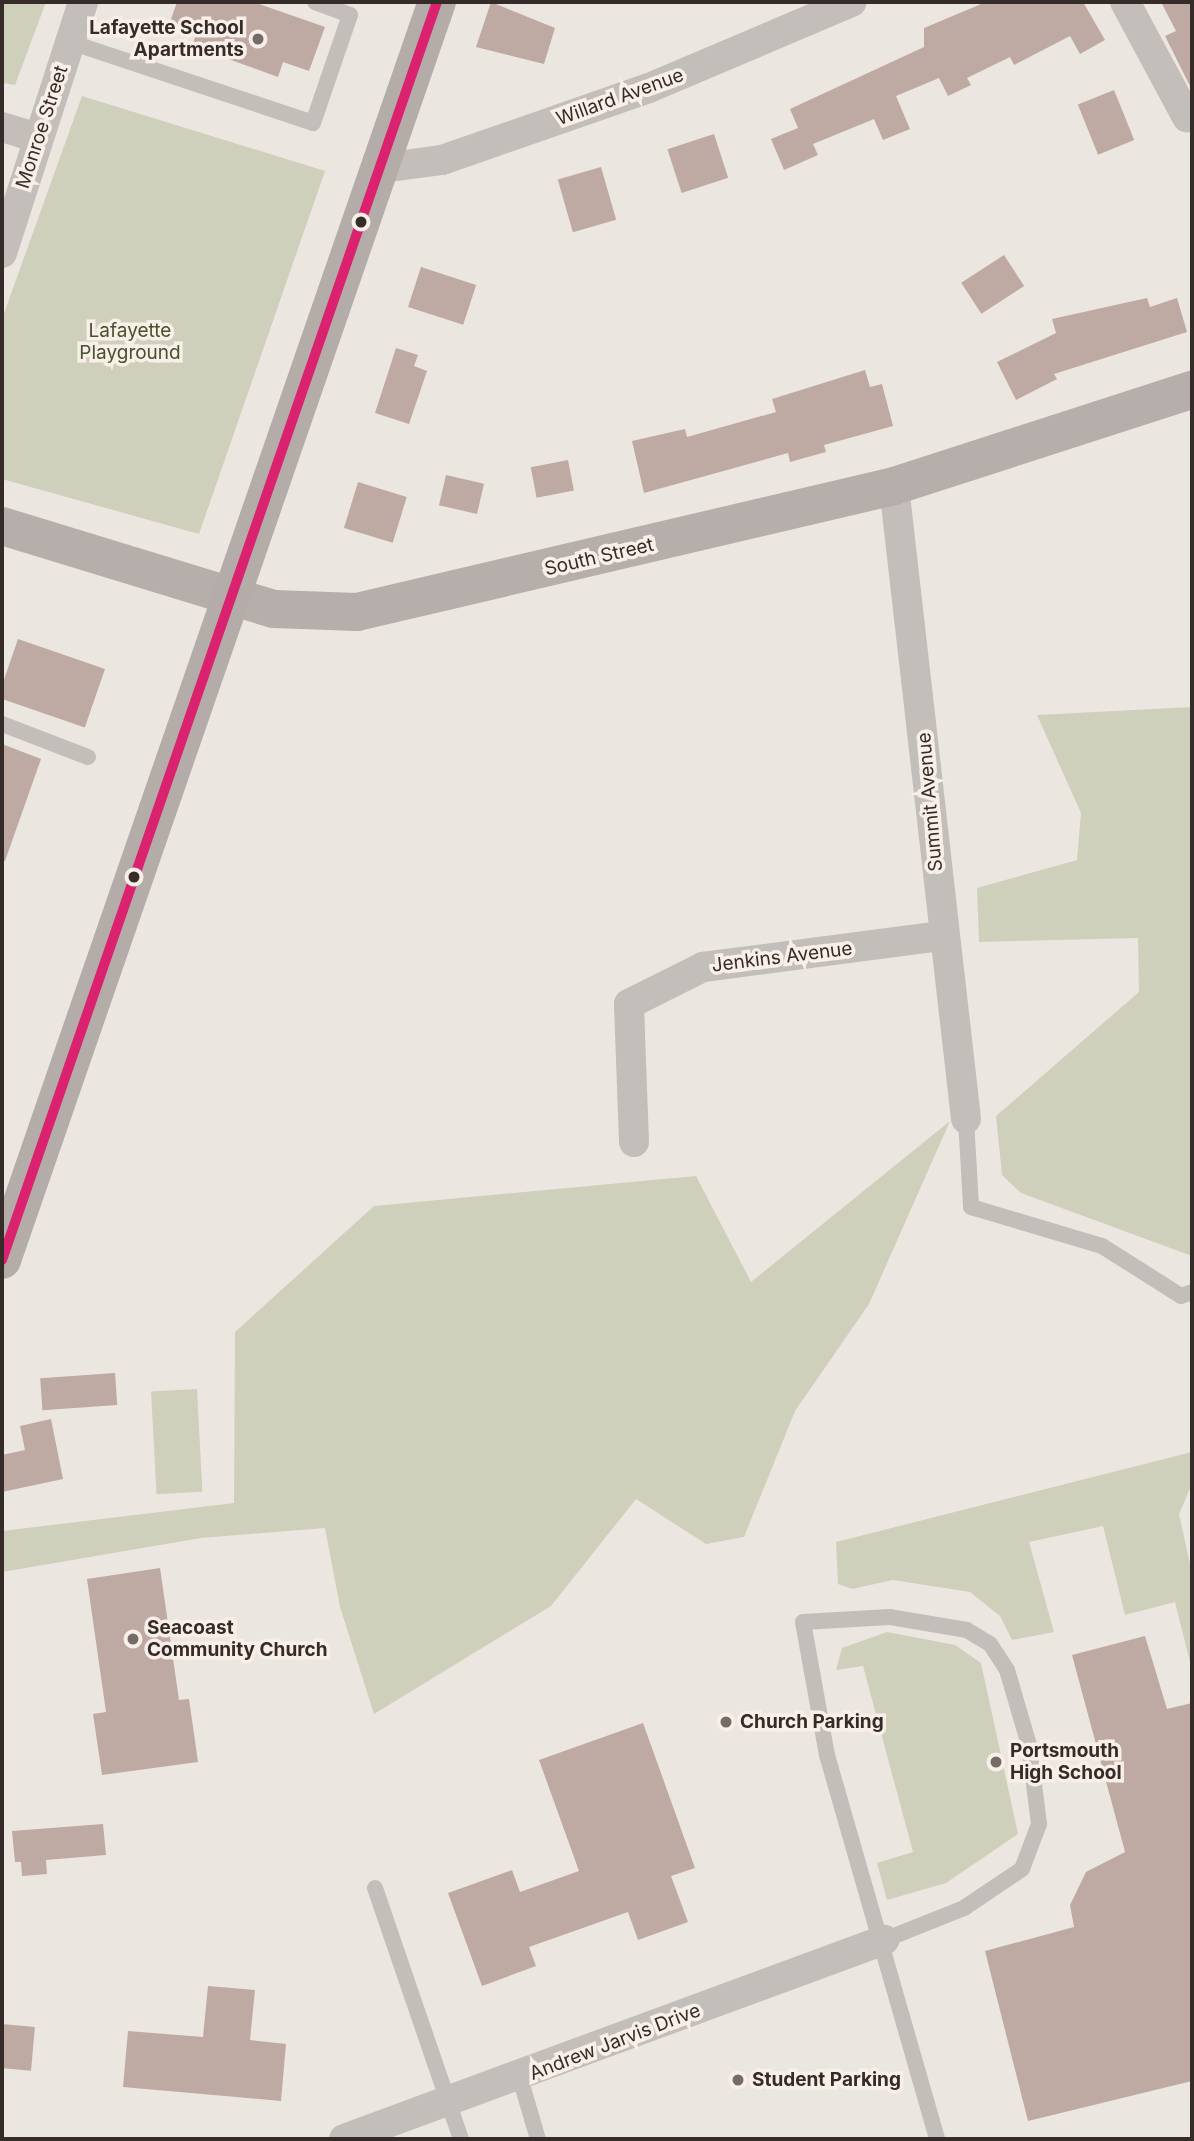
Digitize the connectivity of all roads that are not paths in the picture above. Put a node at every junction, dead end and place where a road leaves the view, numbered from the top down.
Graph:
1 (83, 2) edge
2 (315, 2) edge
3 (437, 2) edge
4 (852, 2) edge
5 (1125, 2) edge
6 (70, 42) junction
7 (1187, 117) dead end
8 (2, 127) edge
9 (37, 138) junction
10 (382, 168) junction
11 (2, 253) edge
12 (1192, 390) edge
13 (894, 486) junction
14 (2, 526) edge
15 (231, 596) junction
16 (2, 723) edge
17 (88, 757) dead end
18 (942, 936) junction
19 (966, 1119) joint
20 (634, 1142) dead end
21 (2, 1260) edge
22 (1188, 1298) edge
23 (375, 1888) dead end
24 (884, 1940) junction
25 (520, 2078) junction
26 (447, 2105) junction
27 (344, 2139) edge
28 (461, 2139) edge
29 (538, 2139) edge
30 (937, 2139) edge

1 - 6 street, Monroe Street
2 - 6 lane
3 - 10 main road
4 - 10 street, Willard Avenue
5 - 7 street
6 - 9 street, Monroe Street
8 - 9 street
9 - 11 street, Monroe Street
10 - 15 main road
12 - 13 street, South Street
13 - 15 street, South Street
13 - 18 street, Summit Avenue
14 - 15 street, South Street
15 - 21 main road
16 - 17 lane
18 - 19 street, Summit Avenue
18 - 20 street, Jenkins Avenue
19 - 22 lane
23 - 26 lane
24 - 24 lane
24 - 25 street, Andrew Jarvis Drive
24 - 30 lane
25 - 26 street, Andrew Jarvis Drive
25 - 29 lane
26 - 27 street, Andrew Jarvis Drive
26 - 28 lane

